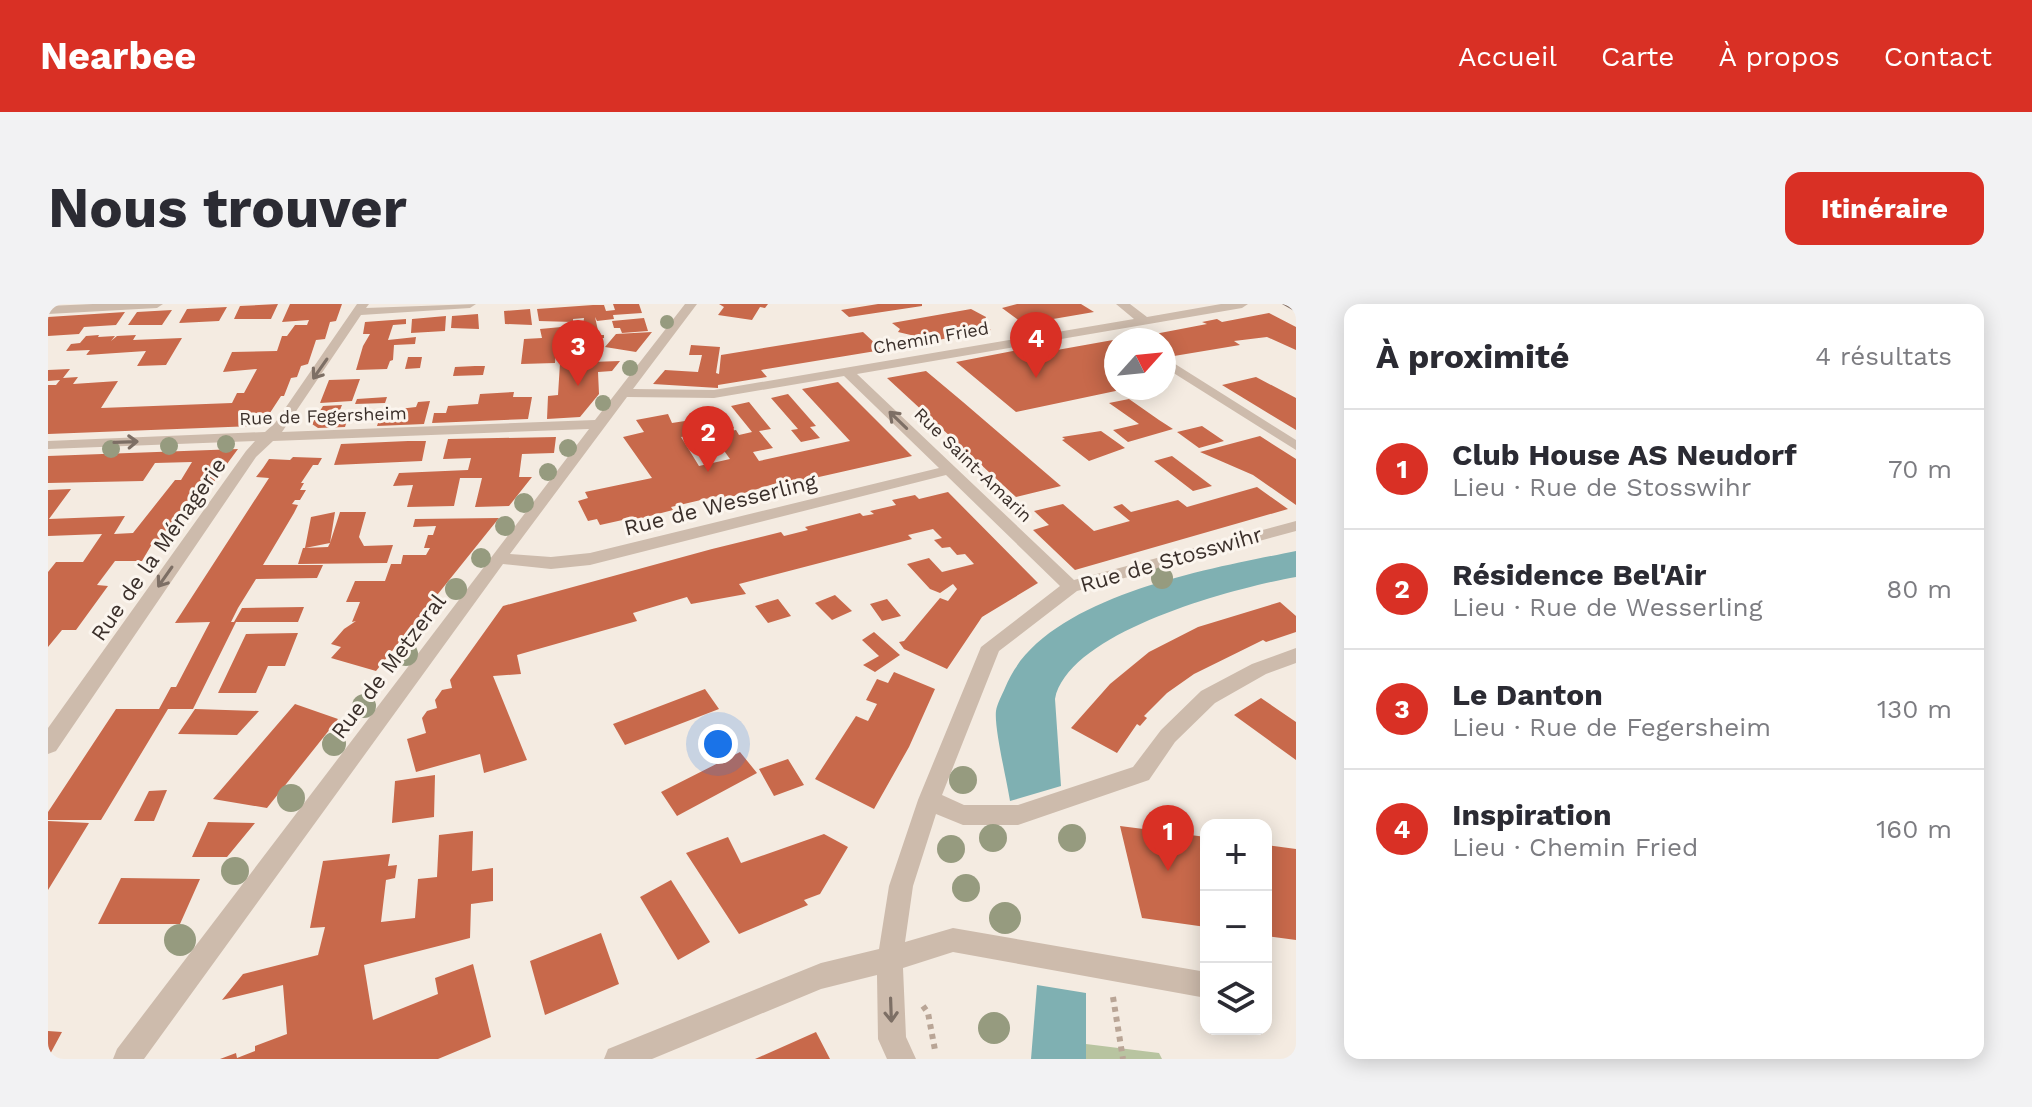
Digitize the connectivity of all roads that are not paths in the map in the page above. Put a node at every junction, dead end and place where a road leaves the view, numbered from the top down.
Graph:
1 (157, 304) edge
2 (470, 304) edge
3 (691, 304) edge
4 (1122, 304) edge
5 (1242, 304) edge
6 (1288, 304) edge
7 (361, 308) edge
8 (1296, 308) edge
9 (48, 310) edge
10 (1144, 320) junction
11 (1110, 326) junction
12 (1113, 328) edge
13 (1176, 369) edge
14 (847, 371) junction
15 (626, 393) junction
16 (599, 424) junction
17 (266, 438) junction
18 (48, 445) edge
19 (1296, 446) edge
20 (949, 470) junction
21 (1296, 526) edge
22 (498, 558) junction
23 (1071, 587) junction
24 (1296, 655) edge
25 (48, 745) edge
26 (929, 800) junction
27 (890, 959) junction
28 (1200, 984) edge
29 (127, 1059) edge
30 (618, 1059) edge
31 (902, 1059) edge

1 - 9 street
2 - 7 street
3 - 15 street, Rue de Metzeral
4 - 10 street
5 - 10 street, Chemin Fried
6 - 8 main road
7 -> 17 street, Rue de la Ménagerie
10 - 11 street, Chemin Fried
11 - 12 street
11 - 14 street, Chemin Fried
13 - 19 street
14 - 15 street, Chemin Fried
20 -> 14 street, Rue Saint-Amarin
15 - 16 street, Rue de Metzeral
16 - 17 street, Rue de Fegersheim
16 - 22 street, Rue de Metzeral
18 -> 17 street, Rue de Fegersheim
17 -> 25 street, Rue de la Ménagerie
20 - 22 street, Rue de Wesserling
20 - 23 street, Rue Saint-Amarin
21 - 23 street, Rue de Stosswihr
22 - 29 street, Rue de Metzeral
23 - 26 street, Rue de Stosswihr
24 - 26 street
26 - 27 street, Rue de Stosswihr
27 - 28 street
27 - 30 street
27 -> 31 street, Rue de Stosswihr

